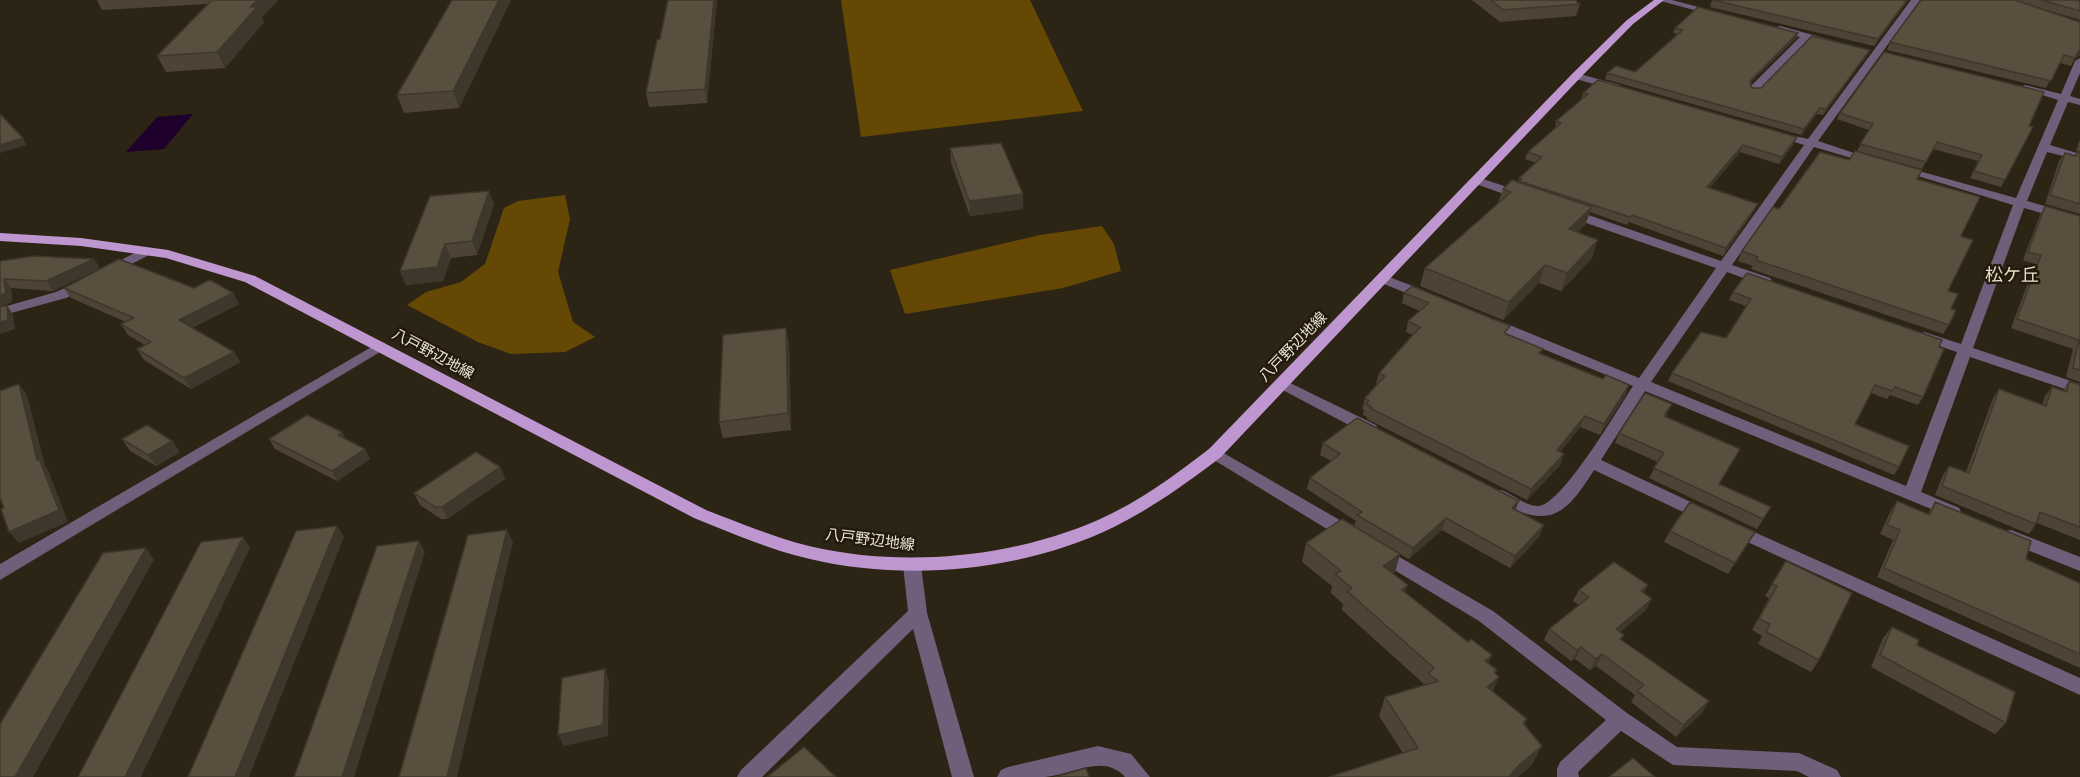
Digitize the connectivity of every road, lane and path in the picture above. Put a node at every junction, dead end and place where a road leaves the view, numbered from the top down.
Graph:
1 (1660, 0) edge
2 (1899, 0) edge
3 (1914, 2) edge
4 (1730, 16) edge
5 (1774, 27) edge
6 (1807, 35) junction
7 (1842, 44) edge
8 (2080, 61) edge
9 (1576, 76) junction
10 (2016, 86) edge
11 (1623, 89) edge
12 (1753, 90) edge
13 (2063, 97) junction
14 (2080, 102) edge
15 (1767, 130) edge
16 (1811, 143) junction
17 (2043, 147) junction
18 (2080, 157) edge
19 (1476, 181) junction
20 (1537, 202) edge
21 (2020, 203) junction
22 (1559, 209) edge
23 (2080, 220) edge
24 (0, 237) edge
25 (146, 251) junction
26 (1726, 267) junction
27 (1384, 279) junction
28 (1781, 286) edge
29 (1443, 303) edge
30 (0, 312) edge
31 (1476, 316) edge
32 (1912, 332) edge
33 (381, 346) junction
34 (1967, 351) junction
35 (1282, 384) junction
36 (1642, 384) junction
37 (2080, 389) edge
38 (1382, 435) edge
39 (1215, 453) junction
40 (1591, 462) junction
41 (1485, 488) edge
42 (1911, 495) junction
43 (1964, 517) edge
44 (1996, 530) edge
45 (2080, 564) edge
46 (912, 565) junction
47 (0, 573) edge
48 (918, 613) junction
49 (2080, 687) edge
50 (1620, 719) junction
51 (748, 777) edge
52 (963, 777) edge
53 (1008, 777) edge
54 (1140, 777) edge
55 (1568, 777) edge
56 (1830, 777) edge

1 - 4 street
1 - 9 main road, 八戸野辺地線
2 - 3 street
3 - 16 street
5 - 6 street
6 - 7 street
6 - 12 street
8 - 13 street
9 - 11 street
9 - 19 main road, 八戸野辺地線
10 - 13 street
13 - 14 street
13 - 17 street
15 - 16 street
16 - 21 street
16 - 26 street
17 - 18 street
17 - 21 street
19 - 20 street
19 - 27 main road, 八戸野辺地線
21 - 23 street
21 - 34 street
22 - 26 street
24 - 25 main road, 八戸野辺地線
25 - 30 street
25 - 33 main road, 八戸野辺地線
26 - 28 street
26 - 36 street
27 - 29 street
27 - 35 main road, 八戸野辺地線
31 - 36 street
32 - 34 street
33 - 46 main road, 八戸野辺地線
33 - 47 street
34 - 37 street
34 - 42 street
35 - 38 street
35 - 39 main road, 八戸野辺地線
36 - 40 street
36 - 42 street
39 - 46 main road, 八戸野辺地線
39 - 50 street
40 - 41 street
40 - 49 street
42 - 43 street
44 - 45 street
46 - 48 street
48 - 51 street
48 - 52 street
50 - 55 street
50 - 56 street
53 - 54 street

